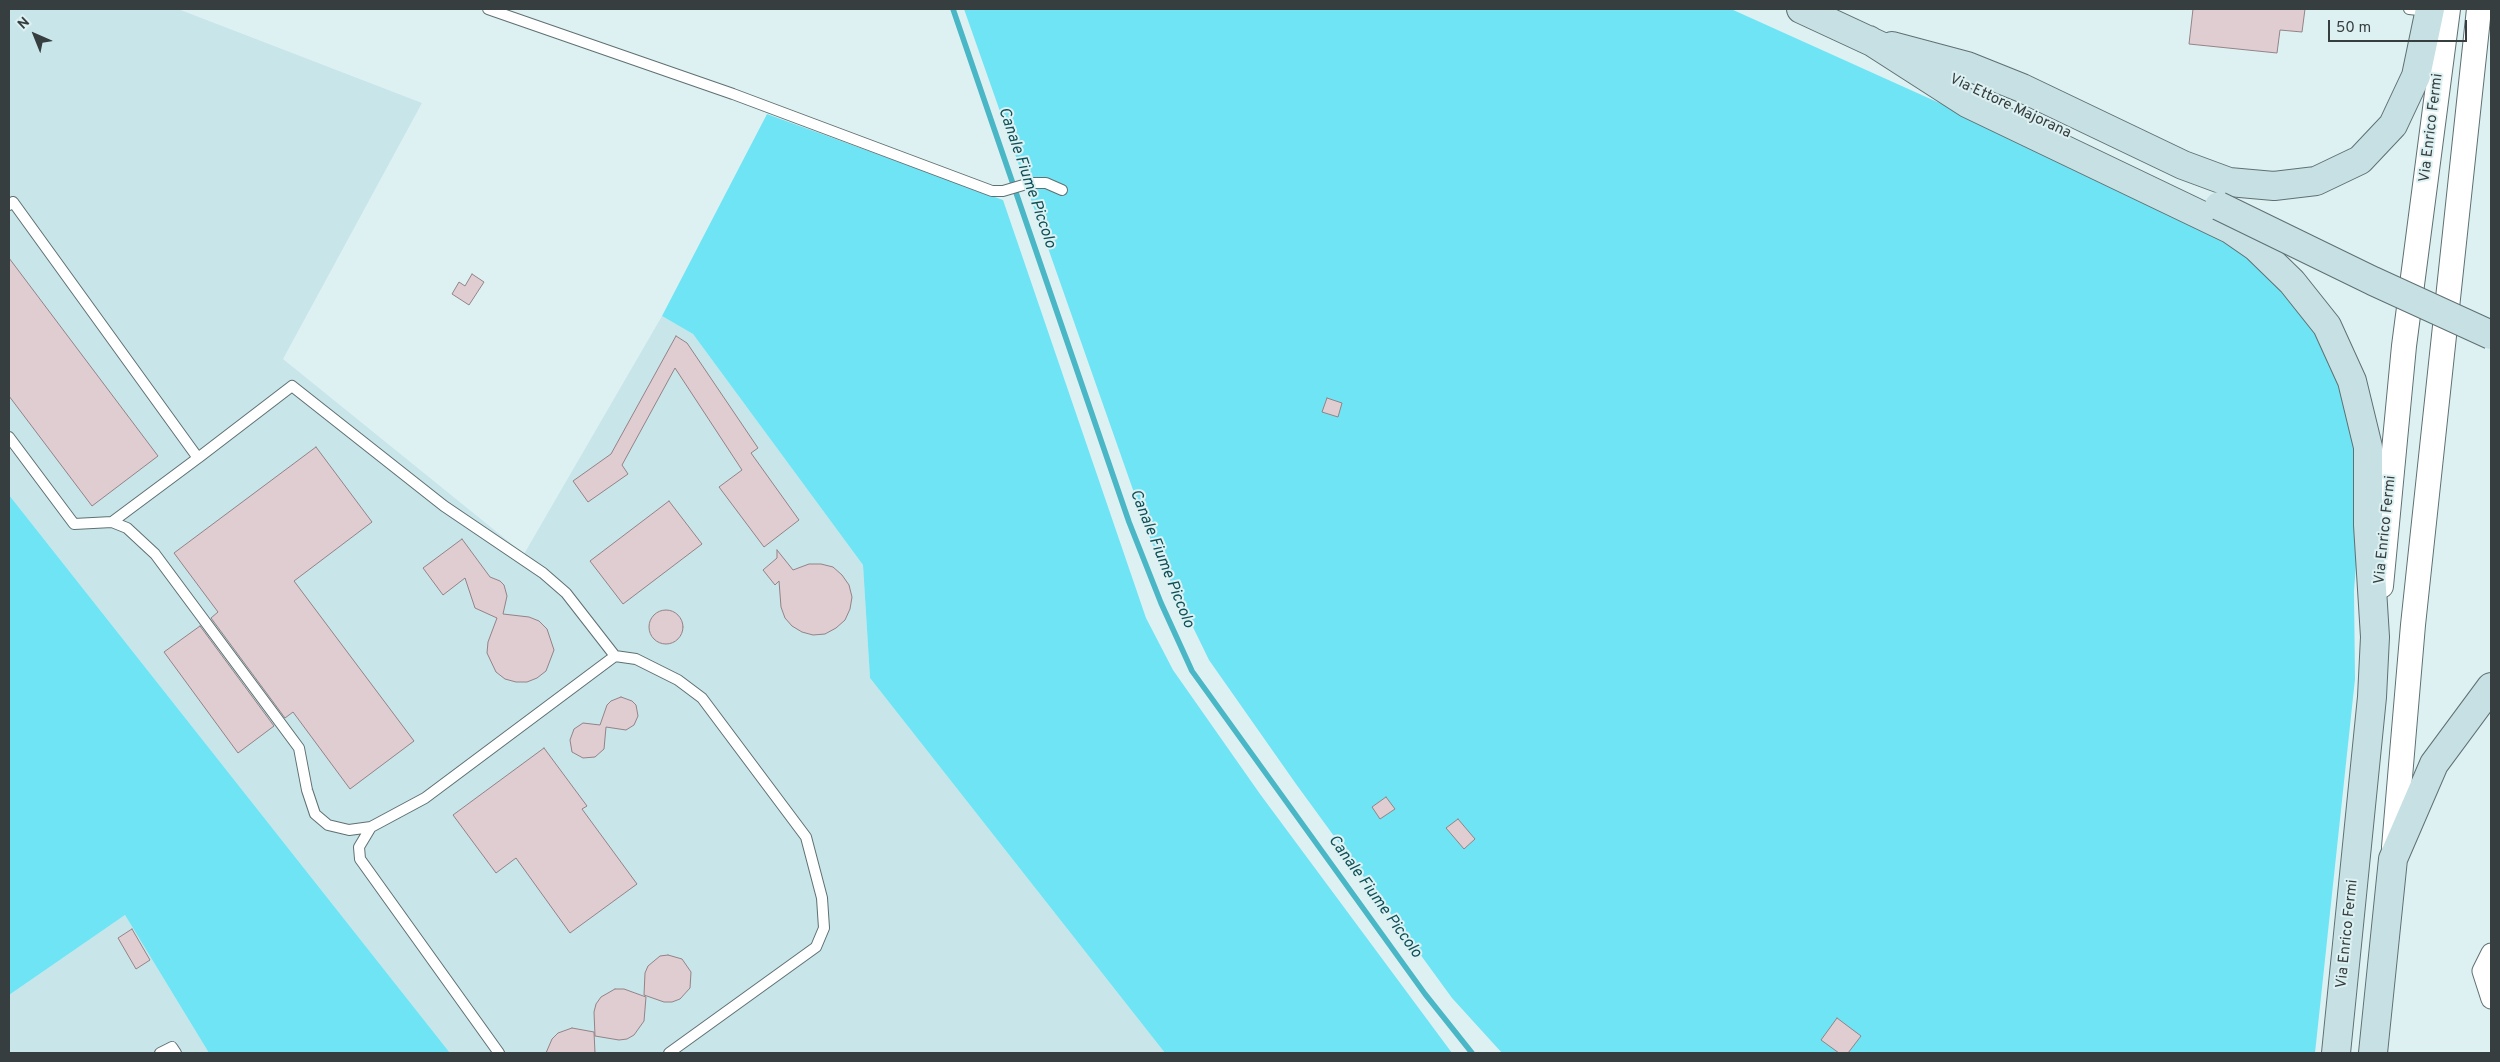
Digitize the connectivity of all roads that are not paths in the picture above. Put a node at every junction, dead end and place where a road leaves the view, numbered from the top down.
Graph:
1 (488, 9) edge
2 (1801, 9) edge
3 (2429, 9) edge
4 (2479, 9) edge
5 (1869, 40) junction
6 (1062, 190) dead end
7 (9, 205) edge
8 (2491, 335) edge
9 (9, 437) edge
10 (198, 458) junction
11 (112, 522) junction
12 (2375, 637) junction
13 (615, 656) junction
14 (2491, 687) edge
15 (371, 827) junction
16 (2393, 859) junction
17 (2491, 953) edge
18 (2491, 999) edge
19 (160, 1053) edge
20 (176, 1053) edge
21 (499, 1053) edge
22 (669, 1053) edge
23 (2336, 1053) edge
24 (2373, 1053) edge

1 - 6 lane
2 - 5 main road, Via Ettore Majorana
3 - 5 main road
3 - 12 street, Via Enrico Fermi
4 - 16 street
5 - 8 main road, Via Ettore Majorana, bridge
5 - 12 main road
7 - 10 lane
9 - 11 lane
10 - 11 lane
10 - 13 lane
11 - 15 lane
12 - 23 main road, Via Enrico Fermi
13 - 15 lane
13 - 22 lane
14 - 16 main road
15 - 21 lane
16 - 24 main road
17 - 18 street
19 - 20 lane

